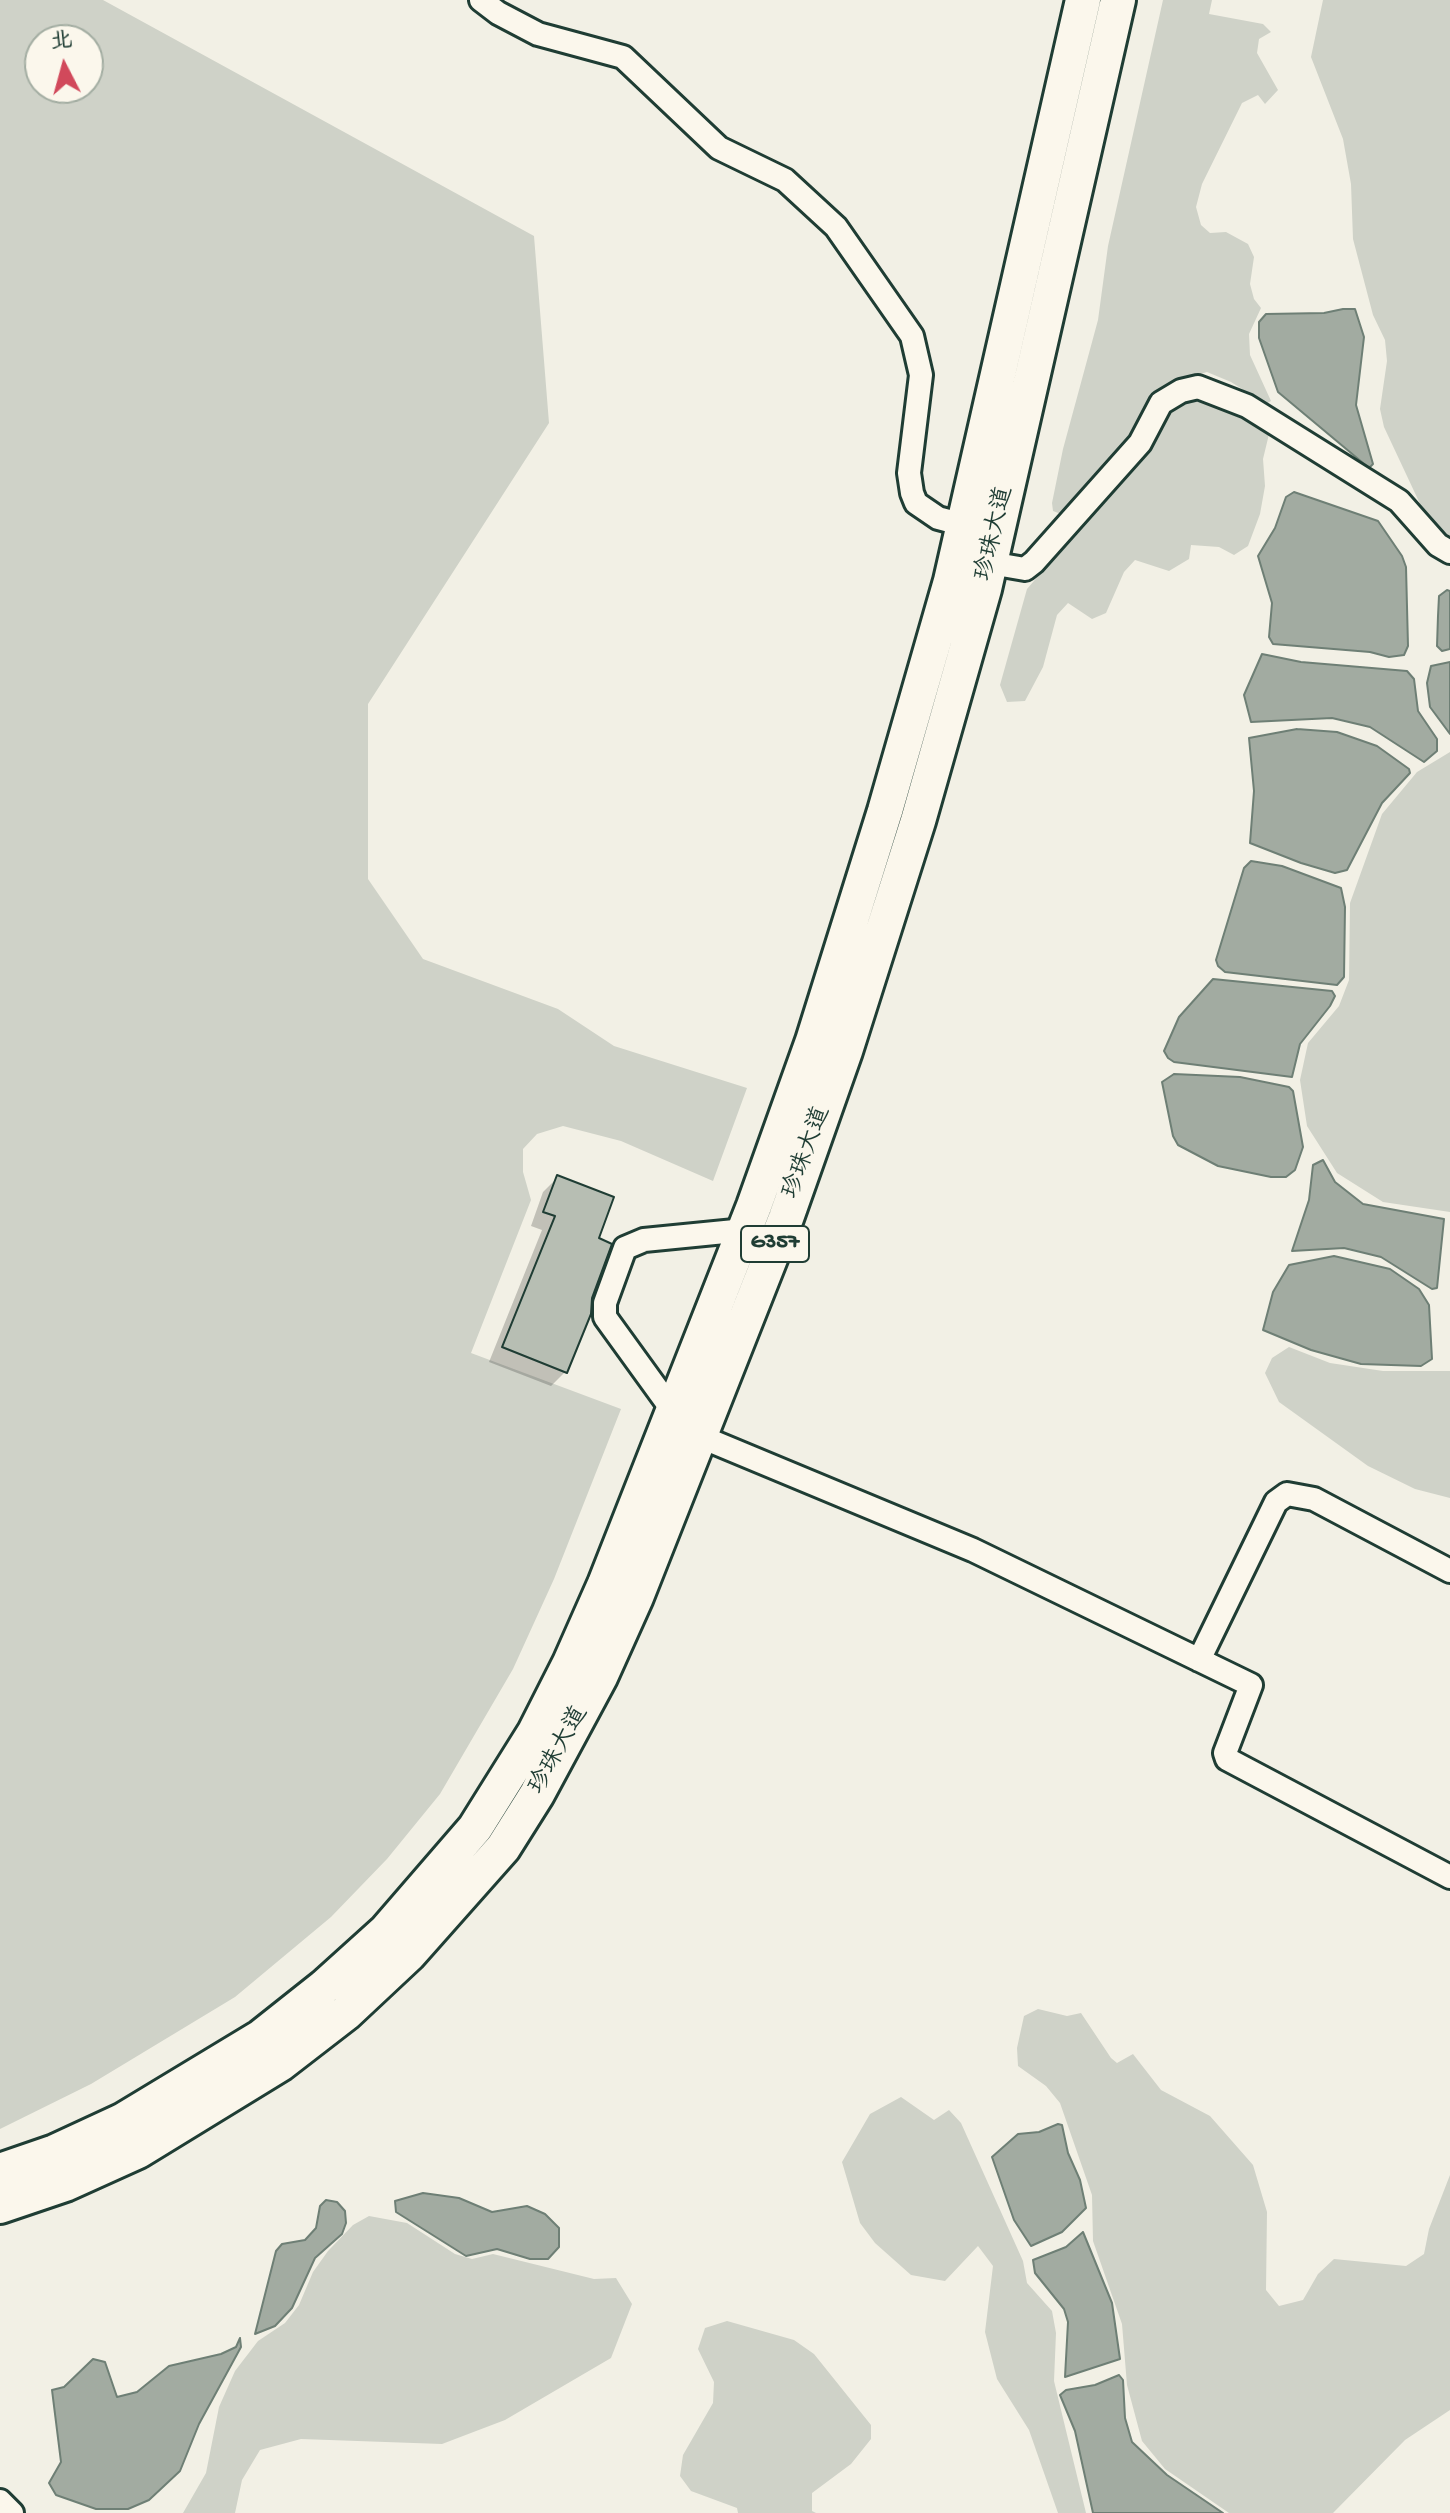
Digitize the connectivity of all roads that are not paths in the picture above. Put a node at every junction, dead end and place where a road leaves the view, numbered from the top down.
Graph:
1 (481, 0) edge
2 (1083, 0) edge
3 (1118, 0) edge
4 (964, 525) junction
5 (1450, 552) edge
6 (990, 563) junction
7 (745, 1230) junction
8 (673, 1411) junction
9 (699, 1436) junction
10 (1450, 1571) edge
11 (1199, 1660) junction
12 (1450, 1877) edge
13 (0, 2171) edge
14 (0, 2206) edge
15 (0, 2501) edge
16 (12, 2513) edge

1 - 4 street
2 - 4 highway, 珍珠大道 / G357
3 - 6 highway, 珍珠大道 / G357
4 - 6 street
4 - 7 highway, 珍珠大道 / G357
5 - 6 street
6 - 9 highway, 珍珠大道 / G357
7 - 8 highway, 珍珠大道 / G357
7 - 8 street
8 - 13 highway, 珍珠大道 / G357
9 - 11 street
9 - 14 highway, 珍珠大道 / G357
10 - 11 street
11 - 12 street
15 - 16 street

